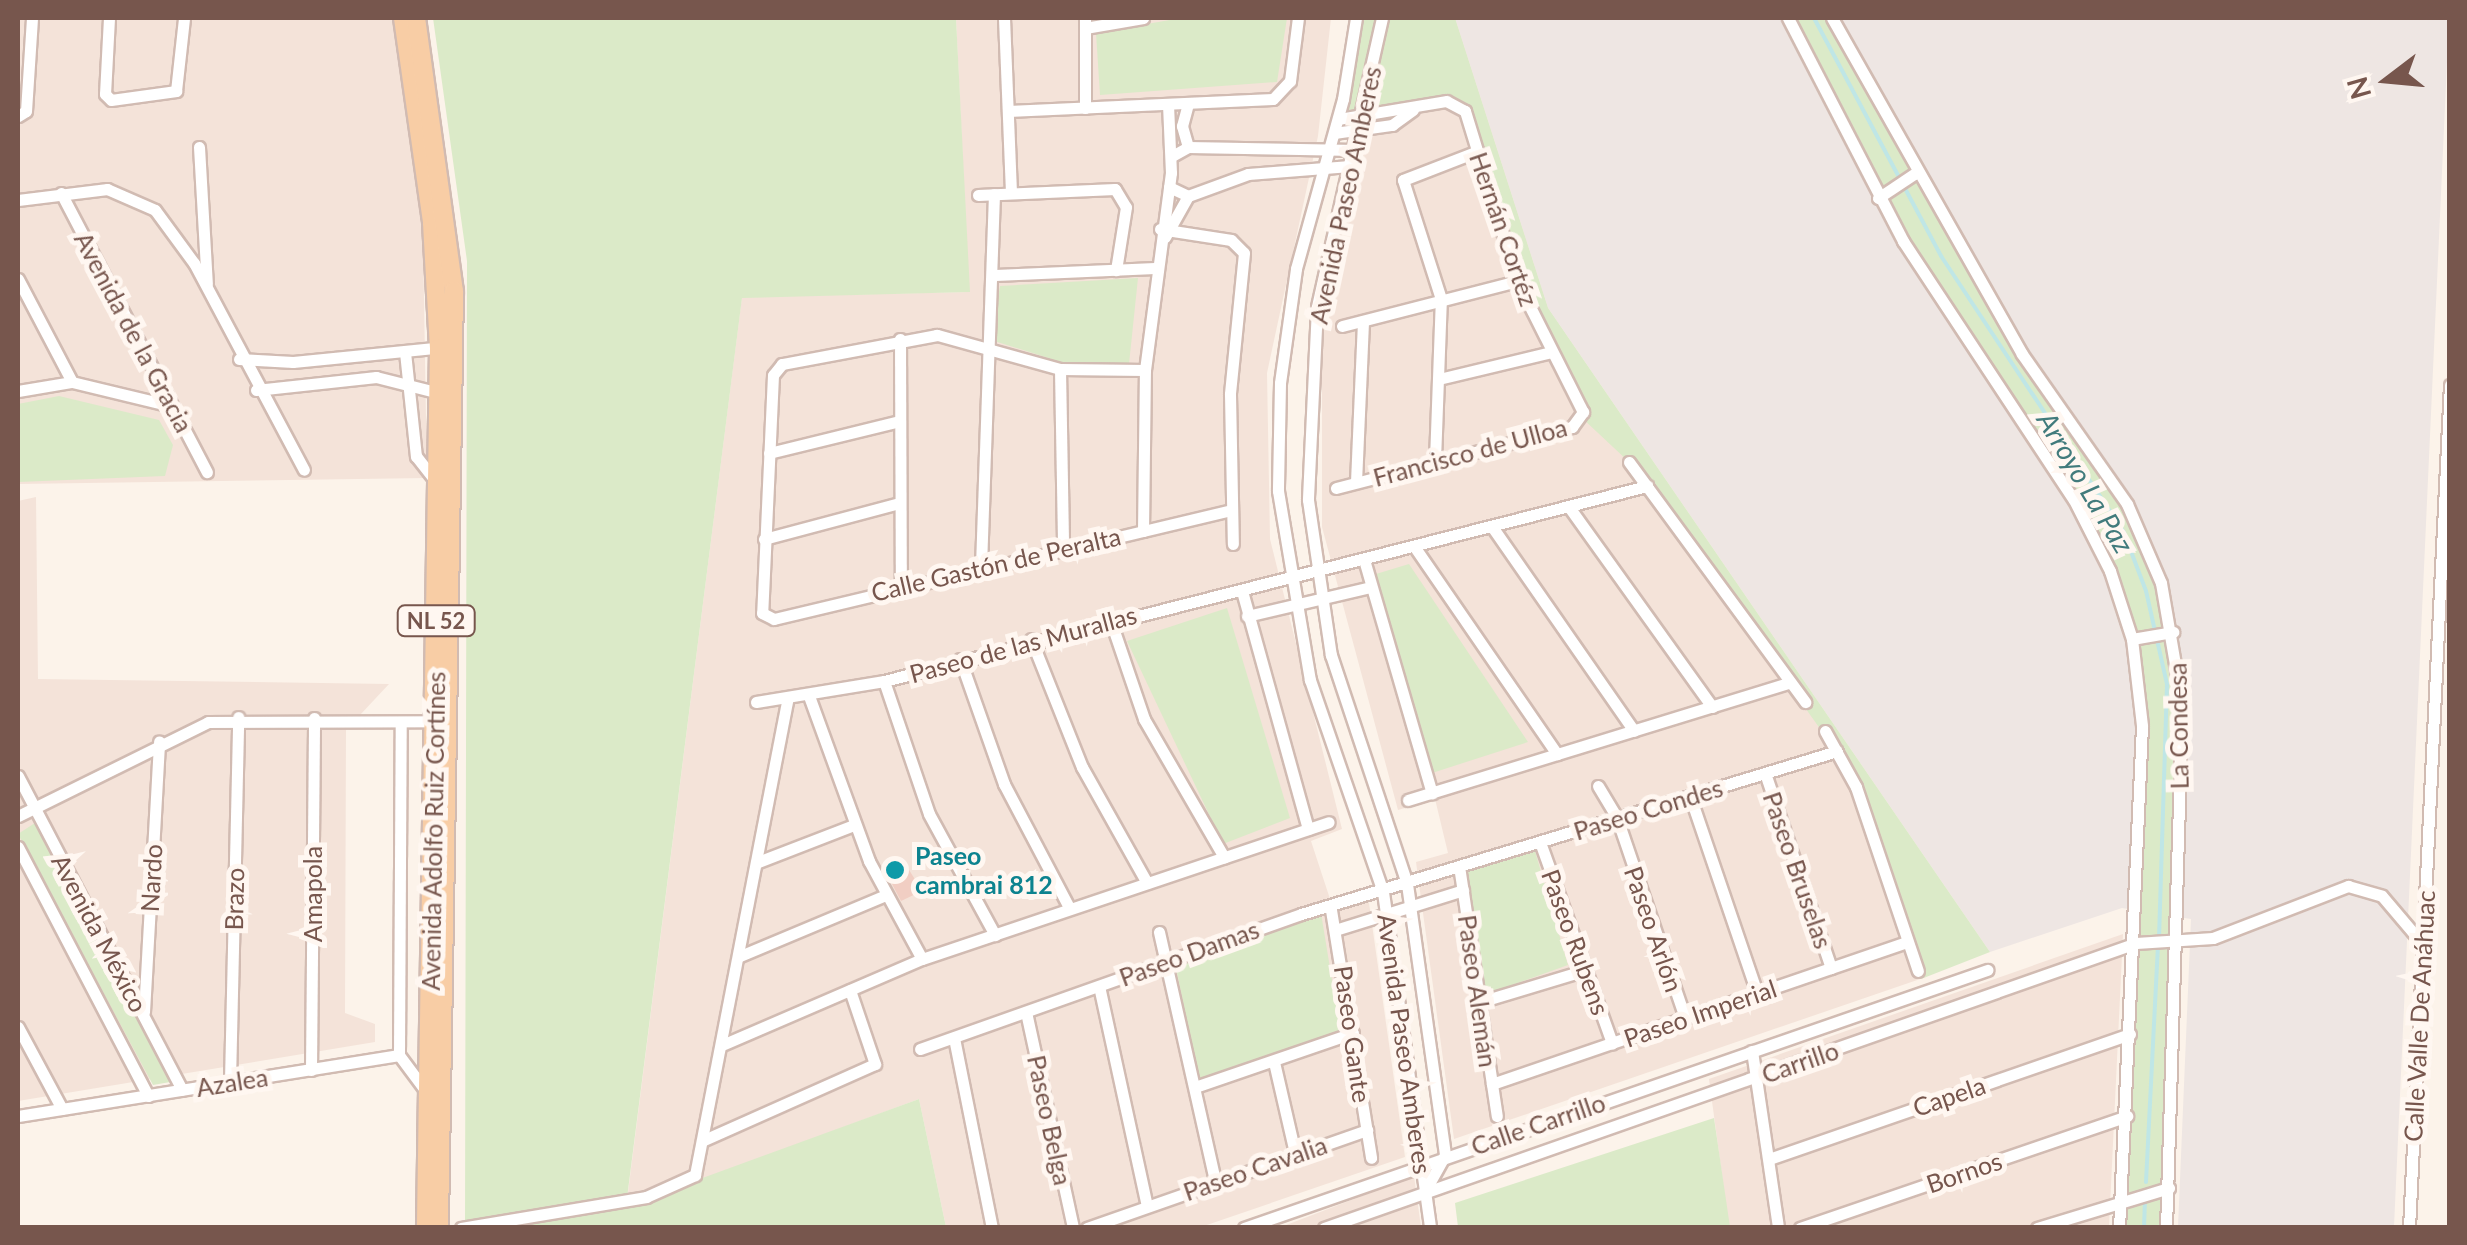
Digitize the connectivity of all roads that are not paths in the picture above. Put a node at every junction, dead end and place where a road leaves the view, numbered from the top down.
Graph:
1 (32, 18) edge
2 (109, 18) edge
3 (184, 18) edge
4 (403, 18) edge
5 (416, 18) edge
6 (1004, 18) edge
7 (1143, 18) edge
8 (1298, 18) edge
9 (1356, 18) edge
10 (1382, 18) edge
11 (1788, 18) edge
12 (1832, 18) edge
13 (1085, 23) edge
14 (1168, 104) junction
15 (1188, 104) junction
16 (1085, 108) junction
17 (1008, 110) junction
18 (1413, 110) junction
19 (1365, 112) junction
20 (21, 114) edge
21 (1338, 119) junction
22 (1361, 130) junction
23 (1334, 133) junction
24 (1188, 147) junction
25 (199, 148) dead end
26 (1329, 150) junction
27 (1355, 150) junction
28 (1478, 151) junction
29 (1172, 156) junction
30 (1350, 166) junction
31 (1324, 168) junction
32 (1910, 177) junction
33 (1169, 187) junction
34 (61, 193) junction
35 (1010, 193) junction
36 (994, 194) junction
37 (978, 195) dead end
38 (1881, 195) junction
39 (1188, 196) junction
40 (18, 200) edge
41 (1164, 231) junction
42 (1155, 268) junction
43 (1116, 270) junction
44 (995, 275) junction
45 (18, 279) edge
46 (1518, 281) junction
47 (207, 289) junction
48 (1441, 299) junction
49 (1363, 321) junction
50 (1342, 326) dead end
51 (900, 339) junction
52 (986, 346) junction
53 (439, 348) junction
54 (405, 352) junction
55 (1551, 352) junction
56 (239, 358) junction
57 (1060, 368) junction
58 (1145, 370) junction
59 (1443, 378) junction
60 (407, 380) junction
61 (72, 382) junction
62 (2450, 385) edge
63 (447, 388) junction
64 (256, 390) junction
65 (18, 391) edge
66 (172, 406) junction
67 (1582, 418) joint
68 (899, 421) junction
69 (770, 453) junction
70 (1435, 460) junction
71 (1629, 462) dead end
72 (304, 470) dead end
73 (207, 472) dead end
74 (1356, 482) junction
75 (438, 484) junction
76 (1647, 486) junction
77 (1336, 488) dead end
78 (899, 503) junction
79 (1569, 507) junction
80 (1229, 511) junction
81 (1493, 528) junction
82 (1143, 531) junction
83 (764, 539) junction
84 (1233, 544) dead end
85 (1063, 548) junction
86 (1416, 549) junction
87 (1365, 562) junction
88 (982, 566) junction
89 (1314, 574) junction
90 (1288, 580) junction
91 (902, 584) junction
92 (1371, 587) junction
93 (1242, 591) junction
94 (1319, 599) junction
95 (1293, 605) junction
96 (1246, 616) junction
97 (1110, 619) junction
98 (2170, 633) junction
99 (1031, 638) junction
100 (2136, 638) junction
101 (960, 659) junction
102 (884, 682) junction
103 (1789, 683) junction
104 (808, 696) junction
105 (788, 698) junction
106 (756, 702) dead end
107 (1805, 702) dead end
108 (1712, 707) junction
109 (238, 717) junction
110 (314, 718) junction
111 (401, 722) junction
112 (442, 722) junction
113 (1634, 731) junction
114 (1825, 731) dead end
115 (159, 741) junction
116 (1838, 751) junction
117 (1558, 754) junction
118 (1765, 773) junction
119 (18, 776) edge
120 (1598, 786) dead end
121 (1432, 792) junction
122 (1690, 796) junction
123 (1408, 800) dead end
124 (34, 807) junction
125 (18, 816) edge
126 (1616, 818) junction
127 (1329, 822) dead end
128 (854, 825) junction
129 (1308, 829) junction
130 (1540, 842) junction
131 (18, 847) edge
132 (1224, 857) junction
133 (758, 862) junction
134 (1460, 866) junction
135 (1148, 883) junction
136 (1407, 884) junction
137 (1463, 890) junction
138 (1383, 892) junction
139 (886, 895) junction
140 (1410, 906) junction
141 (1070, 910) junction
142 (1331, 910) junction
143 (1387, 913) junction
144 (1338, 929) junction
145 (1159, 932) dead end
146 (994, 935) junction
147 (2173, 941) junction
148 (1907, 942) junction
149 (2421, 942) junction
150 (2139, 943) junction
151 (740, 956) junction
152 (922, 959) junction
153 (1166, 960) junction
154 (1832, 968) junction
155 (1586, 970) junction
156 (1987, 970) dead end
157 (1918, 971) dead end
158 (1099, 986) junction
159 (850, 990) junction
160 (1758, 993) junction
161 (1480, 1002) junction
162 (1026, 1012) junction
163 (144, 1015) junction
164 (1685, 1018) junction
165 (18, 1027) edge
166 (1353, 1032) junction
167 (2130, 1034) junction
168 (954, 1038) junction
169 (1612, 1043) junction
170 (722, 1045) junction
171 (920, 1049) dead end
172 (1752, 1051) junction
173 (399, 1054) junction
174 (1274, 1062) junction
175 (311, 1070) junction
176 (1758, 1077) junction
177 (230, 1082) junction
178 (1492, 1084) junction
179 (1195, 1087) junction
180 (182, 1090) junction
181 (428, 1094) junction
182 (148, 1096) junction
183 (62, 1110) junction
184 (18, 1116) edge
185 (1496, 1116) dead end
186 (2127, 1116) junction
187 (1366, 1130) junction
188 (704, 1140) junction
189 (1296, 1153) junction
190 (1445, 1156) junction
191 (1370, 1158) dead end
192 (1769, 1159) junction
193 (1421, 1164) junction
194 (1215, 1181) junction
195 (2168, 1188) junction
196 (1425, 1191) junction
197 (2121, 1198) junction
198 (1147, 1206) junction
199 (426, 1228) edge
200 (440, 1228) edge
201 (461, 1228) edge
202 (992, 1228) edge
203 (1073, 1228) edge
204 (1086, 1228) edge
205 (1244, 1228) edge
206 (1324, 1228) edge
207 (1430, 1228) edge
208 (1778, 1228) edge
209 (1800, 1228) edge
210 (2037, 1228) edge
211 (2119, 1228) edge
212 (2166, 1228) edge
213 (2409, 1228) edge

1 - 20 street
2 - 3 street
4 - 53 main road, Avenida Adolfo Ruiz Cortínes / NL 52
5 - 63 main road
6 - 17 street
7 - 13 street
8 - 15 street
9 - 21 street, Avenida Paseo Amberes
10 - 19 street, Avenida Paseo Amberes
11 - 38 street, La Condesa
12 - 32 street, La Condesa
13 - 16 street
14 - 15 street
14 - 16 street
14 - 29 street
15 - 24 street
16 - 17 street
17 - 35 street
18 - 19 street
18 - 22 street
18 - 28 street, Hernán Cortéz
19 - 21 street
19 - 22 street, Avenida Paseo Amberes
21 - 23 street, Avenida Paseo Amberes
22 - 23 street
22 - 27 street, Avenida Paseo Amberes
23 - 26 street, Avenida Paseo Amberes
24 - 26 street
24 - 29 street
25 - 47 street
26 - 27 street
26 - 31 street, Avenida Paseo Amberes
27 - 30 street, Avenida Paseo Amberes
28 - 46 street, Hernán Cortéz
28 - 48 street
29 - 33 street
30 - 31 street
30 - 89 street, Avenida Paseo Amberes
31 - 39 street
31 - 90 street, Avenida Paseo Amberes
32 - 38 street
32 - 98 street, La Condesa
33 - 39 street
33 - 41 street
34 - 40 street
34 - 47 street
34 - 66 street, Avenida de la Gracia
35 - 36 street
35 - 43 street
36 - 37 street
36 - 44 street
38 - 100 street, La Condesa
39 - 41 street
41 - 42 street
41 - 80 street
42 - 43 street
42 - 58 street
43 - 44 street
44 - 52 street
45 - 61 street
46 - 48 street
46 - 55 street, Hernán Cortéz
47 - 56 street
48 - 49 street
48 - 59 street
49 - 50 street
49 - 74 street
51 - 52 street
51 - 68 street
51 - 69 street
52 - 57 street
52 - 88 street
53 - 54 street
53 - 63 main road, Avenida Adolfo Ruiz Cortínes / NL 52
54 - 56 street
54 - 60 street
55 - 59 street
55 - 67 street, Hernán Cortéz
56 - 64 street
57 - 58 street
57 - 85 street
58 - 82 street
59 - 70 street
60 - 63 street
60 - 64 street
60 - 75 street
61 - 65 street
61 - 66 street
62 - 149 street, Calle Valle De Anáhuac
63 - 75 main road, Avenida Adolfo Ruiz Cortínes / NL 52
63 - 112 main road
64 - 72 street
66 - 73 street, Avenida de la Gracia
67 - 70 street, Francisco de Ulloa
68 - 69 street
68 - 78 street
69 - 83 street
70 - 74 street, Francisco de Ulloa
71 - 76 street
74 - 77 street, Francisco de Ulloa
75 - 112 main road, Avenida Adolfo Ruiz Cortínes / NL 52
76 - 79 street, Paseo de las Murallas
76 - 103 street
78 - 83 street
78 - 91 street
79 - 81 street, Paseo de las Murallas
79 - 108 street
80 - 82 street, Calle Gastón de Peralta
80 - 84 street
81 - 86 street, Paseo de las Murallas
81 - 113 street
82 - 85 street, Calle Gastón de Peralta
83 - 91 street, Calle Gastón de Peralta
85 - 88 street, Calle Gastón de Peralta
86 - 87 street, Paseo de las Murallas
86 - 117 street
87 - 89 street, Paseo de las Murallas
87 - 92 street
88 - 91 street, Calle Gastón de Peralta
89 - 90 street, Paseo de las Murallas
89 - 94 street, Avenida Paseo Amberes
90 - 93 street, Paseo de las Murallas
90 - 95 street, Avenida Paseo Amberes
92 - 94 street
92 - 121 street
93 - 96 street
93 - 97 street, Paseo de las Murallas
94 - 95 street
94 - 136 street, Avenida Paseo Amberes
95 - 96 street
95 - 138 street, Avenida Paseo Amberes
96 - 129 street
97 - 99 street, Paseo de las Murallas
97 - 132 street
98 - 100 street
98 - 147 street, La Condesa
99 - 101 street, Paseo de las Murallas
99 - 135 street
100 - 150 street, La Condesa
101 - 102 street, Paseo de las Murallas
101 - 141 street
102 - 104 street, Paseo de las Murallas
102 - 146 street
103 - 107 street
103 - 108 street
104 - 105 street, Paseo de las Murallas
104 - 128 street
105 - 106 street, Paseo de las Murallas
105 - 133 street
108 - 113 street
109 - 110 street
109 - 115 street
109 - 177 street, Brazo
110 - 111 street
110 - 175 street, Amapola
111 - 112 street
111 - 173 street
112 - 181 main road, Avenida Adolfo Ruiz Cortínes / NL 52
112 - 200 main road
113 - 117 street
114 - 116 street
115 - 124 street
115 - 163 street, Nardo
116 - 118 street, Paseo Condes
116 - 148 street
117 - 121 street
118 - 122 street, Paseo Condes
118 - 154 street, Paseo Bruselas
119 - 124 street, Avenida México
120 - 126 street, Paseo Arlón
121 - 123 street
122 - 126 street, Paseo Condes
122 - 160 street
124 - 125 street
124 - 163 street, Avenida México
126 - 130 street, Paseo Condes
126 - 164 street, Paseo Arlón
127 - 129 street
128 - 133 street
128 - 139 street
129 - 132 street
130 - 134 street, Paseo Condes
130 - 155 street, Paseo Rubens
131 - 182 street, Avenida México
132 - 135 street
133 - 151 street
134 - 136 street, Paseo Damas
134 - 137 street, Paseo Alemán
135 - 141 street
136 - 138 street, Paseo Damas
136 - 140 street, Avenida Paseo Amberes
137 - 140 street
137 - 161 street, Paseo Alemán
138 - 142 street, Paseo Damas
138 - 143 street, Avenida Paseo Amberes
139 - 151 street
139 - 152 street
140 - 143 street
140 - 190 street, Avenida Paseo Amberes
141 - 146 street
142 - 144 street, Paseo Gante
142 - 153 street, Paseo Damas
143 - 144 street
143 - 193 street, Avenida Paseo Amberes
144 - 166 street, Paseo Gante
145 - 153 street
146 - 152 street
147 - 149 street, Carrillo
147 - 150 street, Carrillo
147 - 195 street, La Condesa
148 - 154 street, Paseo Imperial
148 - 157 street
149 - 213 street, Calle Valle De Anáhuac
150 - 167 street, La Condesa
150 - 176 street, Carrillo
151 - 170 street
152 - 159 street
153 - 158 street, Paseo Damas
153 - 179 street
154 - 160 street, Paseo Imperial
155 - 161 street
155 - 169 street, Paseo Rubens
156 - 172 street, Calle Carrillo
158 - 162 street, Paseo Damas
158 - 198 street
159 - 170 street
159 - 188 street
160 - 164 street, Paseo Imperial
161 - 178 street, Paseo Alemán
162 - 168 street, Paseo Damas
162 - 203 street, Paseo Belga
163 - 180 street, Avenida México
164 - 169 street, Paseo Imperial
165 - 183 street
166 - 174 street
166 - 187 street, Paseo Gante
167 - 186 street, La Condesa
167 - 192 street, Capela
168 - 171 street, Paseo Damas
168 - 202 street
169 - 178 street, Paseo Imperial
170 - 188 street
172 - 176 street
172 - 190 street, Calle Carrillo
173 - 175 street, Azalea
173 - 181 street
174 - 179 street
174 - 189 street
175 - 177 street, Azalea
176 - 192 street
176 - 196 street, Carrillo
177 - 180 street, Azalea
178 - 185 street, Paseo Alemán
179 - 194 street
180 - 182 street, Azalea
181 - 199 main road, Avenida Adolfo Ruiz Cortínes / NL 52
182 - 183 street, Azalea
183 - 184 street, Azalea
186 - 197 street, La Condesa
186 - 209 street, Bornos
187 - 189 street, Paseo Cavalia
187 - 191 street, Paseo Gante
188 - 201 street
189 - 194 street, Paseo Cavalia
190 - 193 street, Calle Carrillo
190 - 196 street, Avenida Paseo Amberes
192 - 208 street
193 - 196 street, Avenida Paseo Amberes
193 - 205 street, Calle Carrillo
194 - 198 street, Paseo Cavalia
195 - 197 street
195 - 212 street, La Condesa
196 - 206 street
196 - 207 street
197 - 210 street
197 - 211 street, La Condesa
198 - 204 street, Paseo Cavalia

